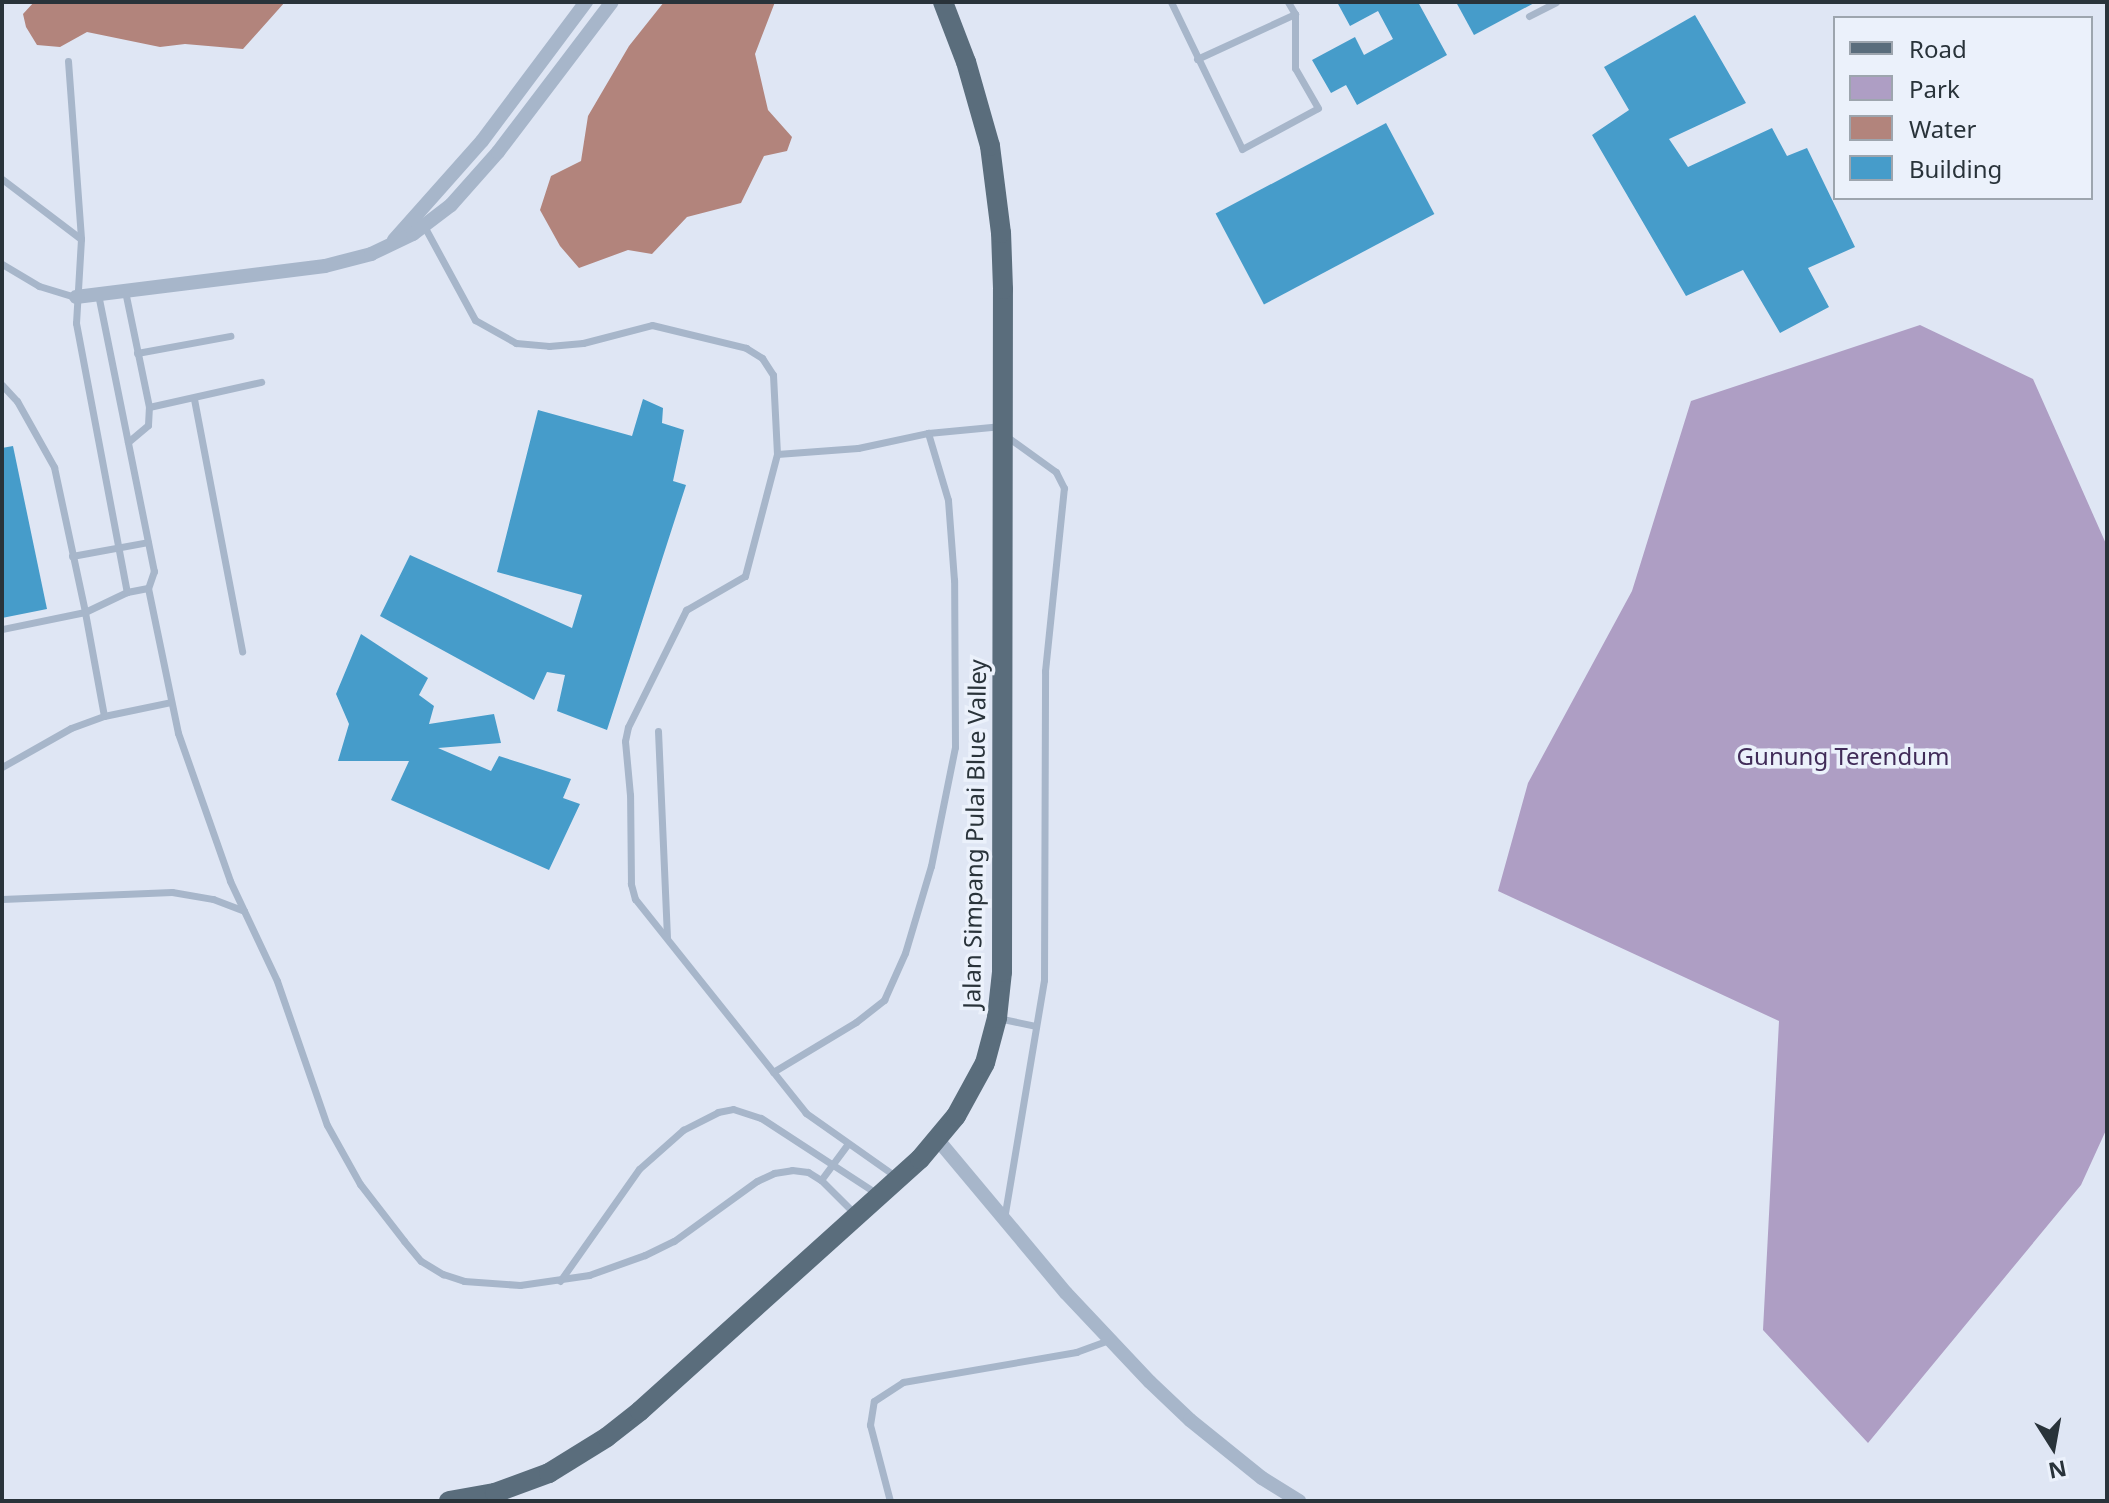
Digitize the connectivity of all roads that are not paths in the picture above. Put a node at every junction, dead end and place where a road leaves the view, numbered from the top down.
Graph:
1 (586, 2) edge
2 (612, 2) edge
3 (943, 2) edge
4 (1171, 2) edge
5 (1288, 2) edge
6 (1556, 2) edge
7 (1295, 14) junction
8 (1529, 16) dead end
9 (1197, 59) junction
10 (68, 61) dead end
11 (2, 179) edge
12 (421, 220) junction
13 (81, 239) junction
14 (2, 264) edge
15 (125, 291) junction
16 (98, 294) junction
17 (76, 297) junction
18 (230, 336) dead end
19 (137, 353) junction
20 (261, 382) dead end
21 (2, 385) edge
22 (194, 399) junction
23 (149, 407) junction
24 (1004, 431) junction
25 (928, 433) junction
26 (128, 442) junction
27 (777, 454) junction
28 (148, 542) junction
29 (118, 547) junction
30 (72, 556) junction
31 (148, 588) junction
32 (127, 592) junction
33 (85, 612) junction
34 (2, 629) edge
35 (242, 651) dead end
36 (171, 702) junction
37 (104, 716) junction
38 (658, 731) dead end
39 (2, 767) edge
40 (2, 899) edge
41 (244, 911) junction
42 (667, 937) junction
43 (997, 1018) junction
44 (1035, 1026) junction
45 (773, 1072) junction
46 (938, 1140) junction
47 (847, 1145) junction
48 (832, 1165) junction
49 (899, 1179) junction
50 (821, 1180) junction
51 (881, 1196) junction
52 (858, 1217) junction
53 (1004, 1219) junction
54 (560, 1281) junction
55 (1109, 1340) junction
56 (462, 1500) edge
57 (1295, 1500) edge
58 (890, 1501) edge

1 - 12 street
2 - 12 street
3 - 24 main road, Jalan Simpang Pulai Blue Valley
4 - 9 lane
5 - 7 lane
6 - 8 lane
7 - 9 lane
7 - 9 lane
10 - 13 lane
11 - 13 lane
12 - 15 street
12 - 27 lane
13 - 17 lane
14 - 17 lane
15 - 16 street
15 - 19 lane
16 - 17 street
16 - 26 lane
17 - 29 lane
18 - 19 lane
19 - 23 lane
20 - 22 lane
21 - 30 lane
22 - 23 lane
22 - 35 lane
23 - 26 lane
24 - 25 lane
24 - 43 main road, Jalan Simpang Pulai Blue Valley
24 - 44 lane
25 - 27 lane
25 - 45 lane
26 - 28 lane
27 - 42 lane
28 - 29 lane
28 - 31 lane
29 - 30 lane
29 - 32 lane
30 - 33 lane
31 - 32 lane
31 - 36 lane
32 - 33 lane
33 - 34 lane
33 - 37 lane
36 - 37 lane
36 - 41 lane
37 - 39 lane
38 - 42 lane
40 - 41 lane
41 - 54 lane
42 - 45 lane
43 - 44 lane
43 - 46 main road, Jalan Simpang Pulai Blue Valley
44 - 53 lane
45 - 47 lane
46 - 49 main road, Jalan Simpang Pulai Blue Valley
46 - 53 street
47 - 48 lane
47 - 49 lane
48 - 50 lane
48 - 51 lane
48 - 54 lane
49 - 51 main road, Jalan Simpang Pulai Blue Valley
50 - 52 lane
50 - 54 lane
51 - 52 main road, Jalan Simpang Pulai Blue Valley
52 - 56 main road, Jalan Simpang Pulai Blue Valley
53 - 55 street
55 - 57 street
55 - 58 lane

